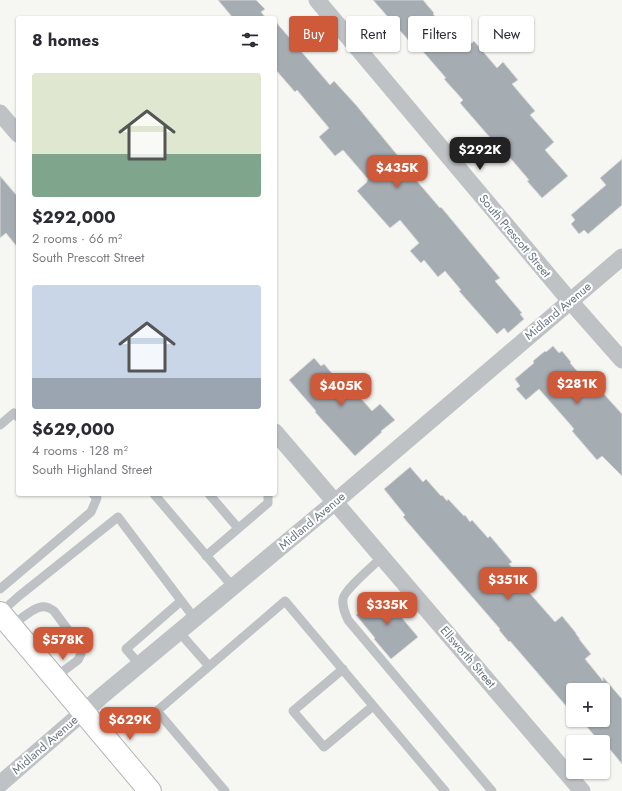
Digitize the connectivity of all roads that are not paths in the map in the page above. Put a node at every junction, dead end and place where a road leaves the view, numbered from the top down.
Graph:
1 (317, 0) edge
2 (0, 114) edge
3 (16, 132) edge
4 (622, 257) edge
5 (570, 301) junction
6 (622, 360) edge
7 (16, 415) edge
8 (0, 425) edge
9 (277, 434) edge
10 (95, 496) edge
11 (156, 496) edge
12 (211, 496) edge
13 (268, 496) edge
14 (335, 502) junction
15 (238, 528) junction
16 (206, 556) junction
17 (382, 557) junction
18 (233, 587) junction
19 (0, 589) edge
20 (181, 601) junction
21 (4, 617) edge
22 (195, 618) junction
23 (179, 632) junction
24 (140, 665) junction
25 (209, 666) junction
26 (343, 670) junction
27 (54, 678) junction
28 (373, 706) junction
29 (83, 712) junction
30 (0, 784) edge
31 (441, 790) edge
32 (150, 791) edge
33 (225, 791) edge
34 (492, 791) edge
35 (582, 791) edge

1 - 5 street, South Prescott Street
2 - 3 street
4 - 5 street, Midland Avenue
5 - 6 street, South Prescott Street
5 - 14 street, Midland Avenue
7 - 8 lane
9 - 14 street, Ellsworth Street
10 - 19 lane
11 - 16 lane
12 - 15 lane
13 - 15 lane
14 - 17 street, Ellsworth Street
14 - 18 street, Midland Avenue
15 - 16 lane
16 - 18 lane
17 - 34 lane
17 - 35 street, Ellsworth Street
18 - 22 street, Midland Avenue
20 - 21 lane
20 - 22 lane
20 - 24 lane
21 - 27 main road
21 - 27 lane
22 - 23 street, Midland Avenue
23 - 24 street, Midland Avenue
23 - 25 lane
24 - 29 street, Midland Avenue
25 - 26 lane
25 - 33 lane
26 - 28 lane
26 - 28 lane
27 - 29 main road
28 - 31 lane
29 - 30 street, Midland Avenue
29 - 32 main road

